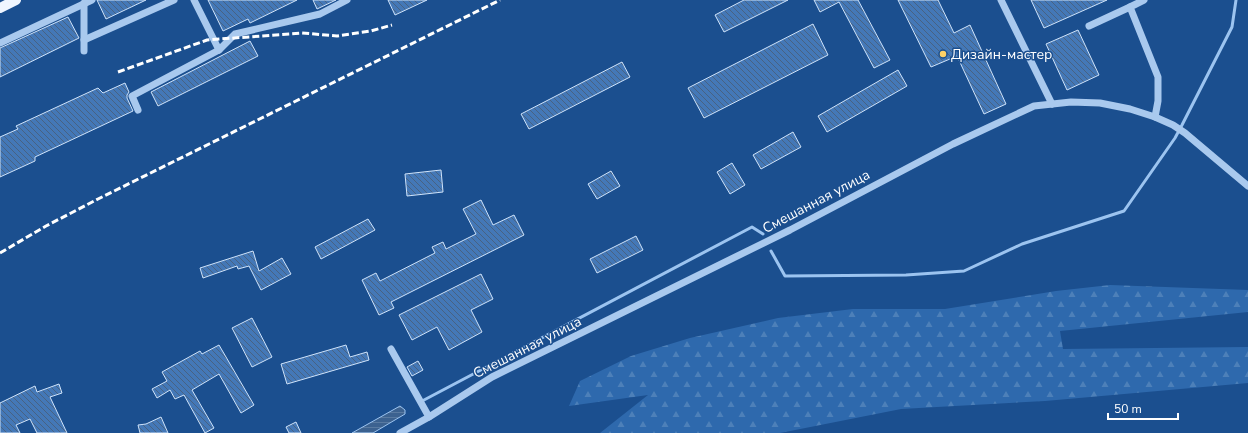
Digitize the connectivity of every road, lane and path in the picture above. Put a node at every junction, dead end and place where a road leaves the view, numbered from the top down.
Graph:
1 (16, 0) edge
2 (174, 0) edge
3 (194, 0) edge
4 (347, 0) edge
5 (1001, 0) edge
6 (1144, 0) edge
7 (88, 2) edge
8 (1130, 7) junction
9 (0, 8) edge
10 (1089, 26) dead end
11 (84, 40) junction
12 (0, 43) edge
13 (219, 50) junction
14 (84, 51) dead end
15 (1052, 104) junction
16 (138, 110) dead end
17 (1155, 118) junction
18 (1248, 186) edge
19 (391, 349) dead end
20 (429, 417) junction
21 (400, 433) edge

1 - 9 main road
2 - 11 street
3 - 13 street
4 - 13 street
5 - 15 street
6 - 8 street
7 - 11 street
7 - 12 street
8 - 10 street
8 - 17 street
11 - 14 street
13 - 16 street
15 - 17 street, Смешанная улица
15 - 20 street, Смешанная улица
17 - 18 street, Смешанная улица
19 - 20 street
20 - 21 street, Смешанная улица

